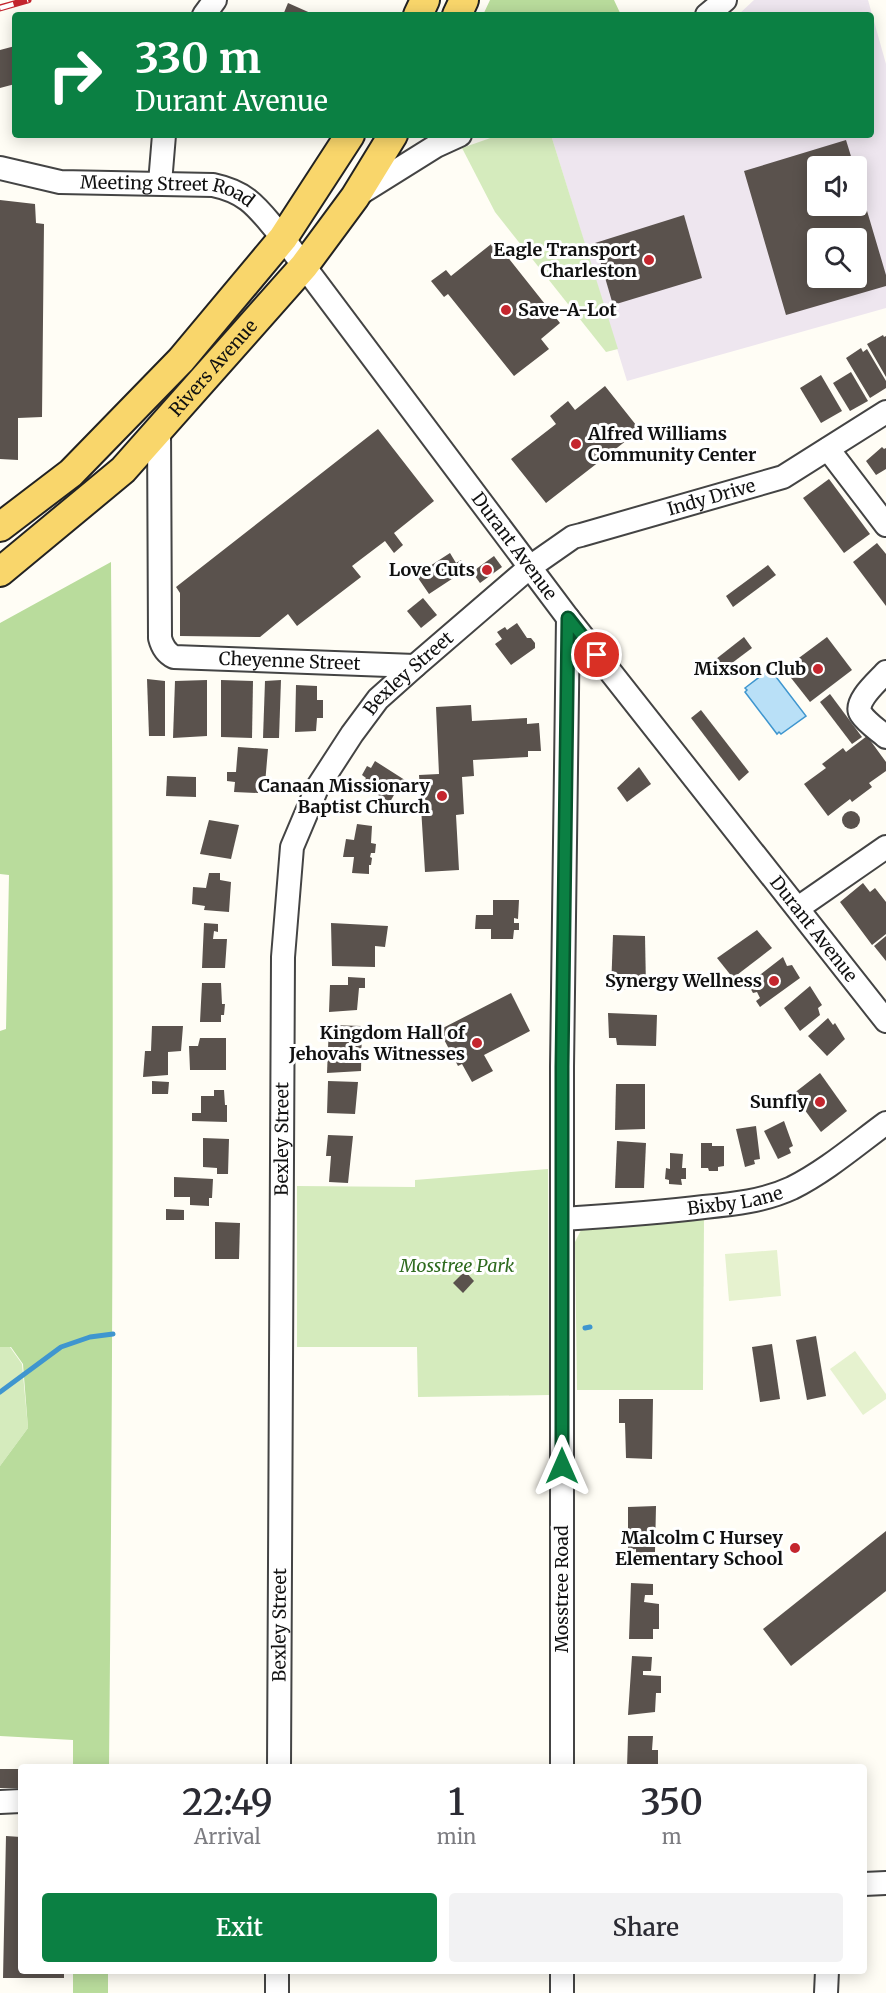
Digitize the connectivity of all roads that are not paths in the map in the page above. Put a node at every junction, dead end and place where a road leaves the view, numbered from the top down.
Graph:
1 (724, 0) edge
2 (710, 12) edge
3 (165, 138) edge
4 (348, 138) edge
5 (391, 138) edge
6 (453, 138) edge
7 (0, 168) edge
8 (160, 183) junction
9 (355, 197) junction
10 (283, 238) junction
11 (304, 266) junction
12 (886, 412) edge
13 (159, 427) junction
14 (828, 449) junction
15 (886, 525) edge
16 (0, 527) edge
17 (530, 567) junction
18 (0, 572) edge
19 (568, 618) junction
20 (415, 666) junction
21 (886, 672) edge
22 (886, 737) edge
23 (886, 847) edge
24 (798, 909) junction
25 (886, 1021) edge
26 (886, 1123) edge
27 (562, 1219) junction
28 (279, 1764) edge
29 (562, 1764) edge
30 (0, 1802) edge
31 (18, 1802) edge
32 (886, 1883) edge
33 (867, 1884) edge
34 (277, 1974) edge
35 (562, 1974) edge
36 (826, 1974) edge
37 (277, 1993) edge
38 (562, 1993) edge
39 (826, 1993) edge

1 - 2 street
3 - 8 street
4 - 10 main road, Rivers Avenue
5 - 9 main road, Rivers Avenue
6 - 9 street
7 - 8 street, Meeting Street Road
8 - 10 street, Meeting Street Road
9 - 11 main road, Rivers Avenue
10 - 11 street, Meeting Street Road
10 - 16 main road, Rivers Avenue
11 - 13 main road, Rivers Avenue
11 - 17 street, Durant Avenue
12 - 14 street, Indy Drive
13 - 18 main road, Rivers Avenue
13 - 20 street, Cheyenne Street
14 - 15 street
14 - 17 street, Indy Drive
17 - 19 street, Durant Avenue
17 - 20 street, Bexley Street
19 - 24 street, Durant Avenue
19 - 27 street, Mosstree Road
20 - 28 street, Bexley Street
21 - 22 street
23 - 24 street
24 - 25 street, Durant Avenue
26 - 27 street, Bixby Lane
27 - 29 street, Mosstree Road
30 - 31 street
32 - 33 street
34 - 37 street
35 - 38 street
36 - 39 street

